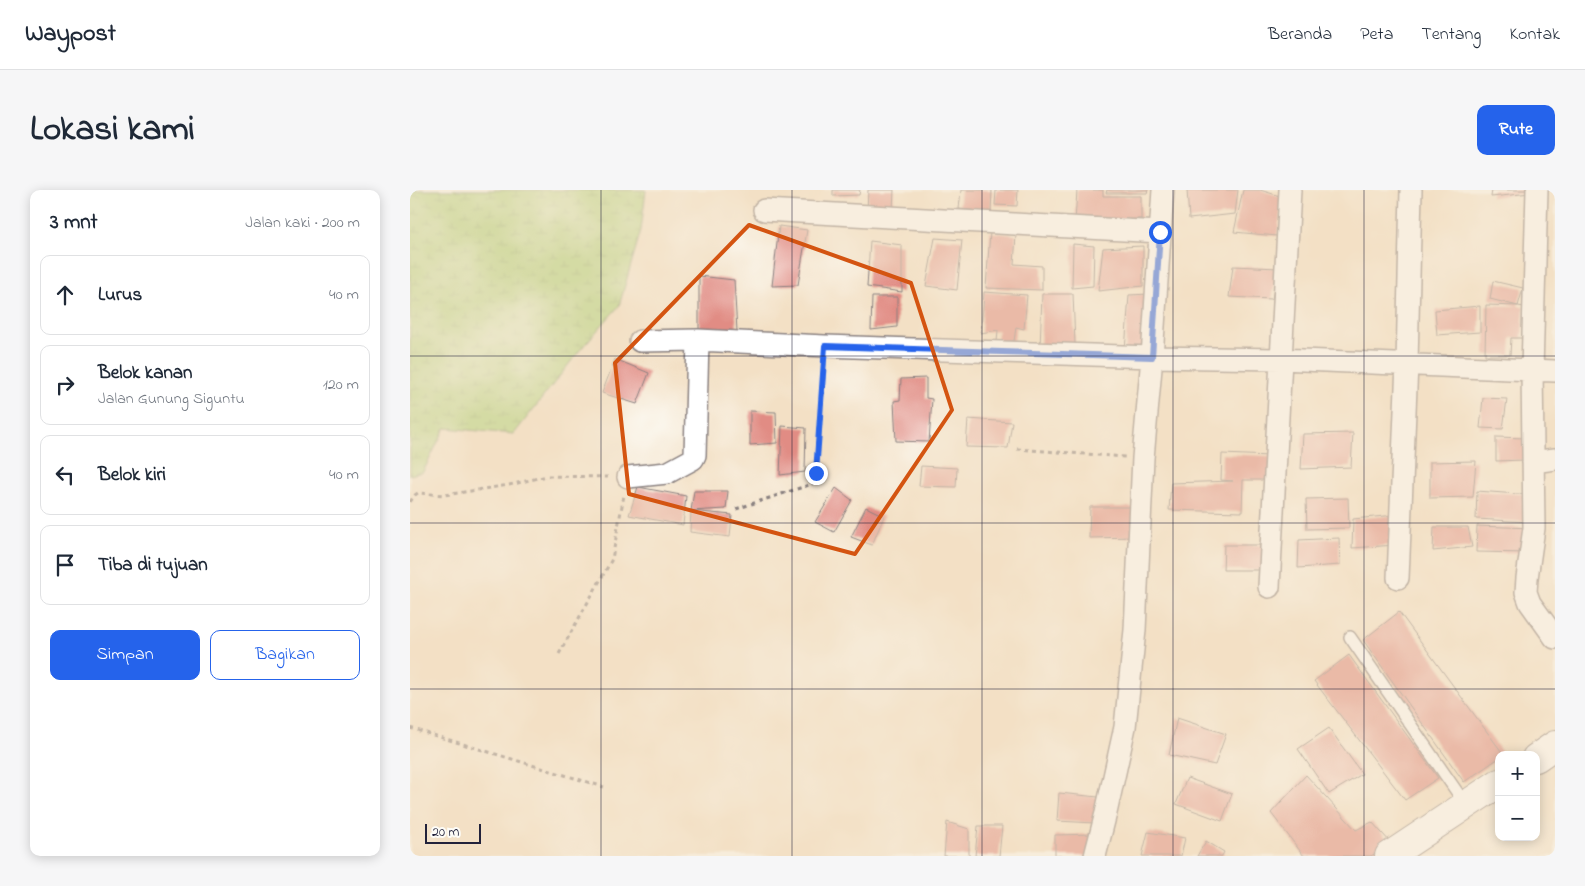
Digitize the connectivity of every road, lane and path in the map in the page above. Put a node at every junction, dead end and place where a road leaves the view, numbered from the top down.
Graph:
1 (1163, 190) edge
2 (1290, 190) edge
3 (1411, 190) edge
4 (1538, 190) edge
5 (764, 210) dead end
6 (1160, 232) junction
7 (698, 340) junction
8 (640, 341) dead end
9 (825, 346) junction
10 (1152, 357) junction
11 (1280, 359) junction
12 (1407, 364) junction
13 (1532, 370) junction
14 (1555, 372) edge
15 (1017, 449) dead end
16 (1143, 458) junction
17 (1555, 459) edge
18 (1533, 462) junction
19 (628, 477) junction
20 (410, 502) edge
21 (736, 509) dead end
22 (1398, 578) dead end
23 (1269, 587) dead end
24 (1350, 637) dead end
25 (1555, 638) edge
26 (559, 654) dead end
27 (410, 728) edge
28 (1555, 745) edge
29 (1540, 755) edge
30 (1495, 786) edge
31 (604, 787) dead end
32 (1466, 805) junction
33 (1095, 856) edge
34 (1389, 856) edge

1 - 6 street
2 - 11 street
3 - 12 street
4 - 13 street
5 - 6 street
6 - 10 street
7 - 8 street
7 - 9 street
7 - 19 street
9 - 10 street
9 - 21 path
10 - 11 street
10 - 16 street
11 - 12 street
11 - 23 street
12 - 13 street
12 - 22 street
13 - 14 street
13 - 18 street
15 - 16 path
16 - 33 street
17 - 18 street
18 - 25 street
19 - 20 path
19 - 26 path
24 - 32 lane
27 - 31 path
28 - 29 street
30 - 32 street
32 - 34 street

